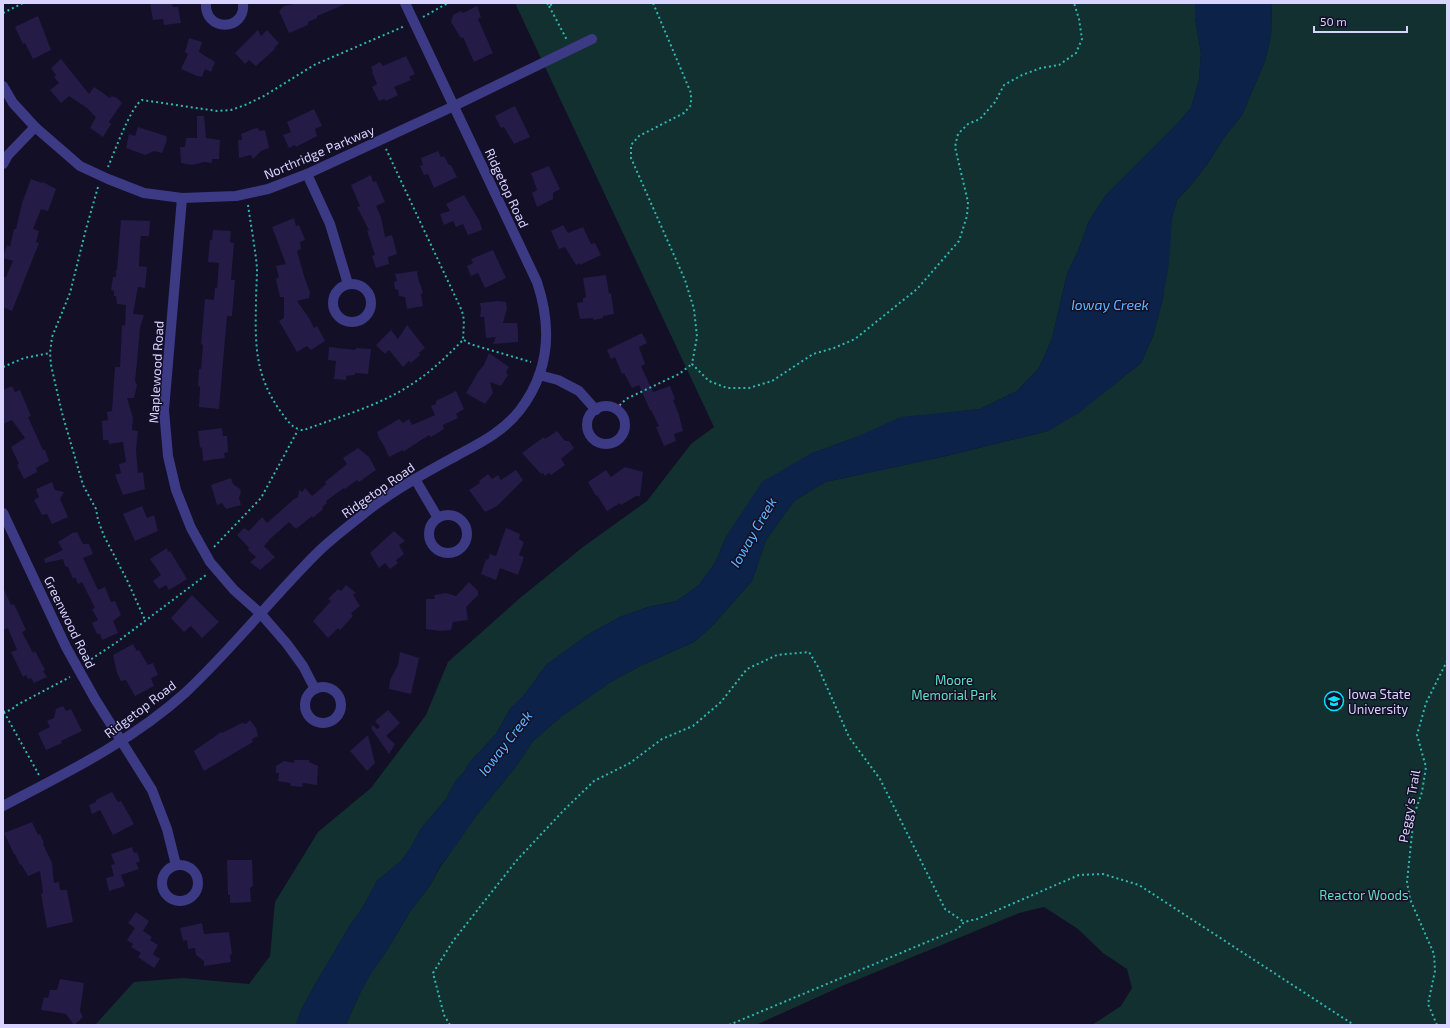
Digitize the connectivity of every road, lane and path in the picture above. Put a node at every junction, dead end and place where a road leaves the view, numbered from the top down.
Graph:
1 (23, 3) edge
2 (206, 3) edge
3 (243, 3) edge
4 (405, 3) edge
5 (554, 3) edge
6 (653, 3) edge
7 (1074, 3) edge
8 (548, 4) edge
9 (3, 13) edge
10 (592, 38) dead end
11 (571, 48) junction
12 (3, 86) edge
13 (454, 106) junction
14 (35, 127) junction
15 (381, 139) junction
16 (3, 164) edge
17 (307, 174) junction
18 (246, 194) junction
19 (182, 198) junction
20 (348, 284) dead end
21 (463, 340) junction
22 (50, 353) dead end
23 (692, 364) junction
24 (542, 365) junction
25 (3, 367) edge
26 (539, 376) junction
27 (616, 409) junction
28 (596, 410) junction
29 (298, 430) junction
30 (414, 479) junction
31 (3, 512) edge
32 (438, 518) dead end
33 (205, 553) junction
34 (215, 568) junction
35 (261, 614) junction
36 (1447, 661) edge
37 (78, 668) junction
38 (315, 689) dead end
39 (3, 712) edge
40 (121, 740) junction
41 (44, 785) junction
42 (3, 806) edge
43 (176, 865) dead end
44 (964, 922) junction
45 (450, 1025) edge
46 (729, 1025) edge
47 (1354, 1025) edge
48 (1437, 1025) edge

1 - 9 path
2 - 3 street
4 - 13 street, Ridgetop Road
5 - 8 path
6 - 23 path
7 - 23 path
8 - 11 path
10 - 11 street, Northridge Parkway
11 - 13 street, Northridge Parkway
12 - 14 street, Northridge Parkway
13 - 15 street, Northridge Parkway
13 - 24 street, Ridgetop Road
14 - 16 street
14 - 19 street, Northridge Parkway
15 - 17 street, Northridge Parkway
15 - 21 path
17 - 18 street, Northridge Parkway
17 - 20 street
18 - 19 street, Northridge Parkway
18 - 29 path
19 - 33 street, Maplewood Road
21 - 24 path
21 - 29 path
22 - 25 path
23 - 27 path
24 - 26 street, Ridgetop Road
26 - 28 street
26 - 30 street, Ridgetop Road
27 - 28 street
27 - 28 street
29 - 33 path
30 - 32 street
30 - 35 street, Ridgetop Road
31 - 37 street, Greenwood Road
33 - 34 street, Maplewood Road
34 - 35 street, Maplewood Road
34 - 37 path
35 - 38 street, Maplewood Road
35 - 40 street, Ridgetop Road
36 - 48 path, Peggy's Trail
37 - 39 path
37 - 40 street, Greenwood Road
39 - 41 path
40 - 41 street, Ridgetop Road
40 - 43 street, Greenwood Road
41 - 42 street, Ridgetop Road
44 - 45 path
44 - 46 path
44 - 47 path

